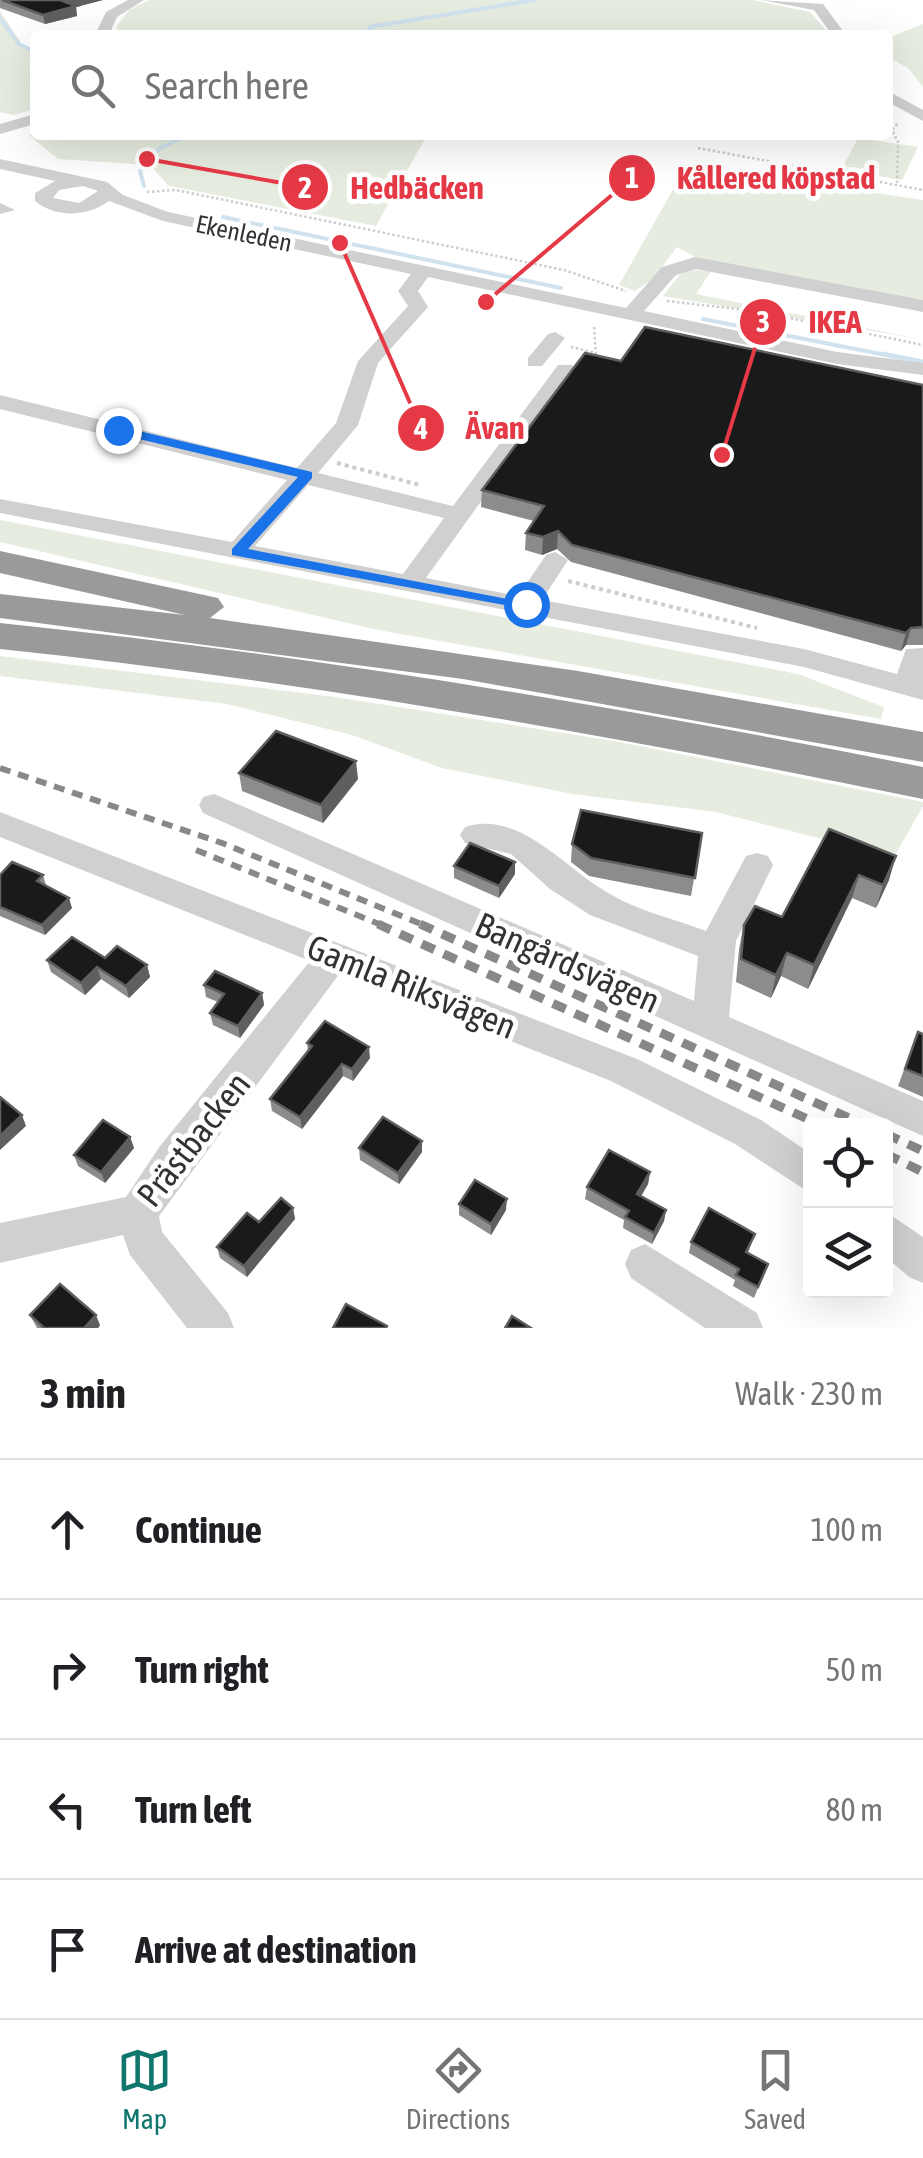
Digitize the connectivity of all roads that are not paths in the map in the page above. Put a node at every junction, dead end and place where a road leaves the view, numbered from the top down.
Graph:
1 (766, 0) edge
2 (129, 1) edge
3 (821, 4) edge
4 (103, 30) edge
5 (837, 30) edge
6 (893, 99) edge
7 (916, 114) edge
8 (28, 122) edge
9 (0, 131) edge
10 (0, 164) edge
11 (0, 175) edge
12 (82, 181) junction
13 (108, 190) junction
14 (44, 201) junction
15 (83, 207) junction
16 (150, 213) junction
17 (423, 271) junction
18 (630, 304) junction
19 (923, 306) edge
20 (661, 310) junction
21 (594, 329) road end
22 (553, 340) road end
23 (837, 358) junction
24 (535, 362) dead end
25 (565, 369) dead end
26 (923, 369) edge
27 (923, 378) edge
28 (0, 402) edge
29 (307, 475) junction
30 (0, 506) edge
31 (460, 516) junction
32 (237, 552) junction
33 (0, 562) edge
34 (551, 566) road end
35 (420, 586) junction
36 (526, 604) junction
37 (0, 606) edge
38 (0, 636) edge
39 (916, 656) dead end
40 (467, 666) junction
41 (915, 689) edge
42 (923, 747) edge
43 (923, 783) edge
44 (214, 805) dead end
45 (1, 826) edge
46 (476, 835) dead end
47 (757, 864) dead end
48 (714, 948) junction
49 (334, 955) junction
50 (712, 1026) junction
51 (923, 1120) edge
52 (803, 1170) edge
53 (138, 1213) junction
54 (893, 1237) edge
55 (0, 1243) edge
56 (923, 1263) edge
57 (645, 1264) dead end
58 (213, 1328) edge
59 (742, 1328) edge

1 - 3 street
2 - 4 street
3 - 5 street
6 - 7 street
8 - 9 street
10 - 12 street
11 - 14 street
12 - 13 street, Ekenleden
12 - 14 street
13 - 15 street
13 - 16 street, Ekenleden
14 - 15 street, Ekenleden
15 - 16 street, Ekenleden
16 - 17 street, Ekenleden
17 - 18 street, Ekenleden
17 - 29 street
18 - 19 street
18 - 20 street, Ekenleden
20 - 21 street
20 - 23 street, Ekenleden
22 - 24 street
23 - 26 street, Ekenleden
23 - 27 street, Ekenleden
25 - 31 street
28 - 29 street
29 - 31 street
29 - 32 street
30 - 32 street
31 - 35 street
32 - 35 street
33 - 40 highway
34 - 36 street
35 - 36 street
36 - 41 street
37 - 40 highway
38 - 43 highway
39 - 41 street
40 - 42 highway
44 - 50 street, Bangårdsvägen
45 - 49 street, Gamla Riksvägen
46 - 48 street
47 - 48 street
48 - 50 street
49 - 52 street, Gamla Riksvägen
49 - 53 street, Prästbacken
50 - 51 street, Bangårdsvägen
53 - 55 street, Prästbacken
53 - 58 street
54 - 56 street
57 - 59 street

